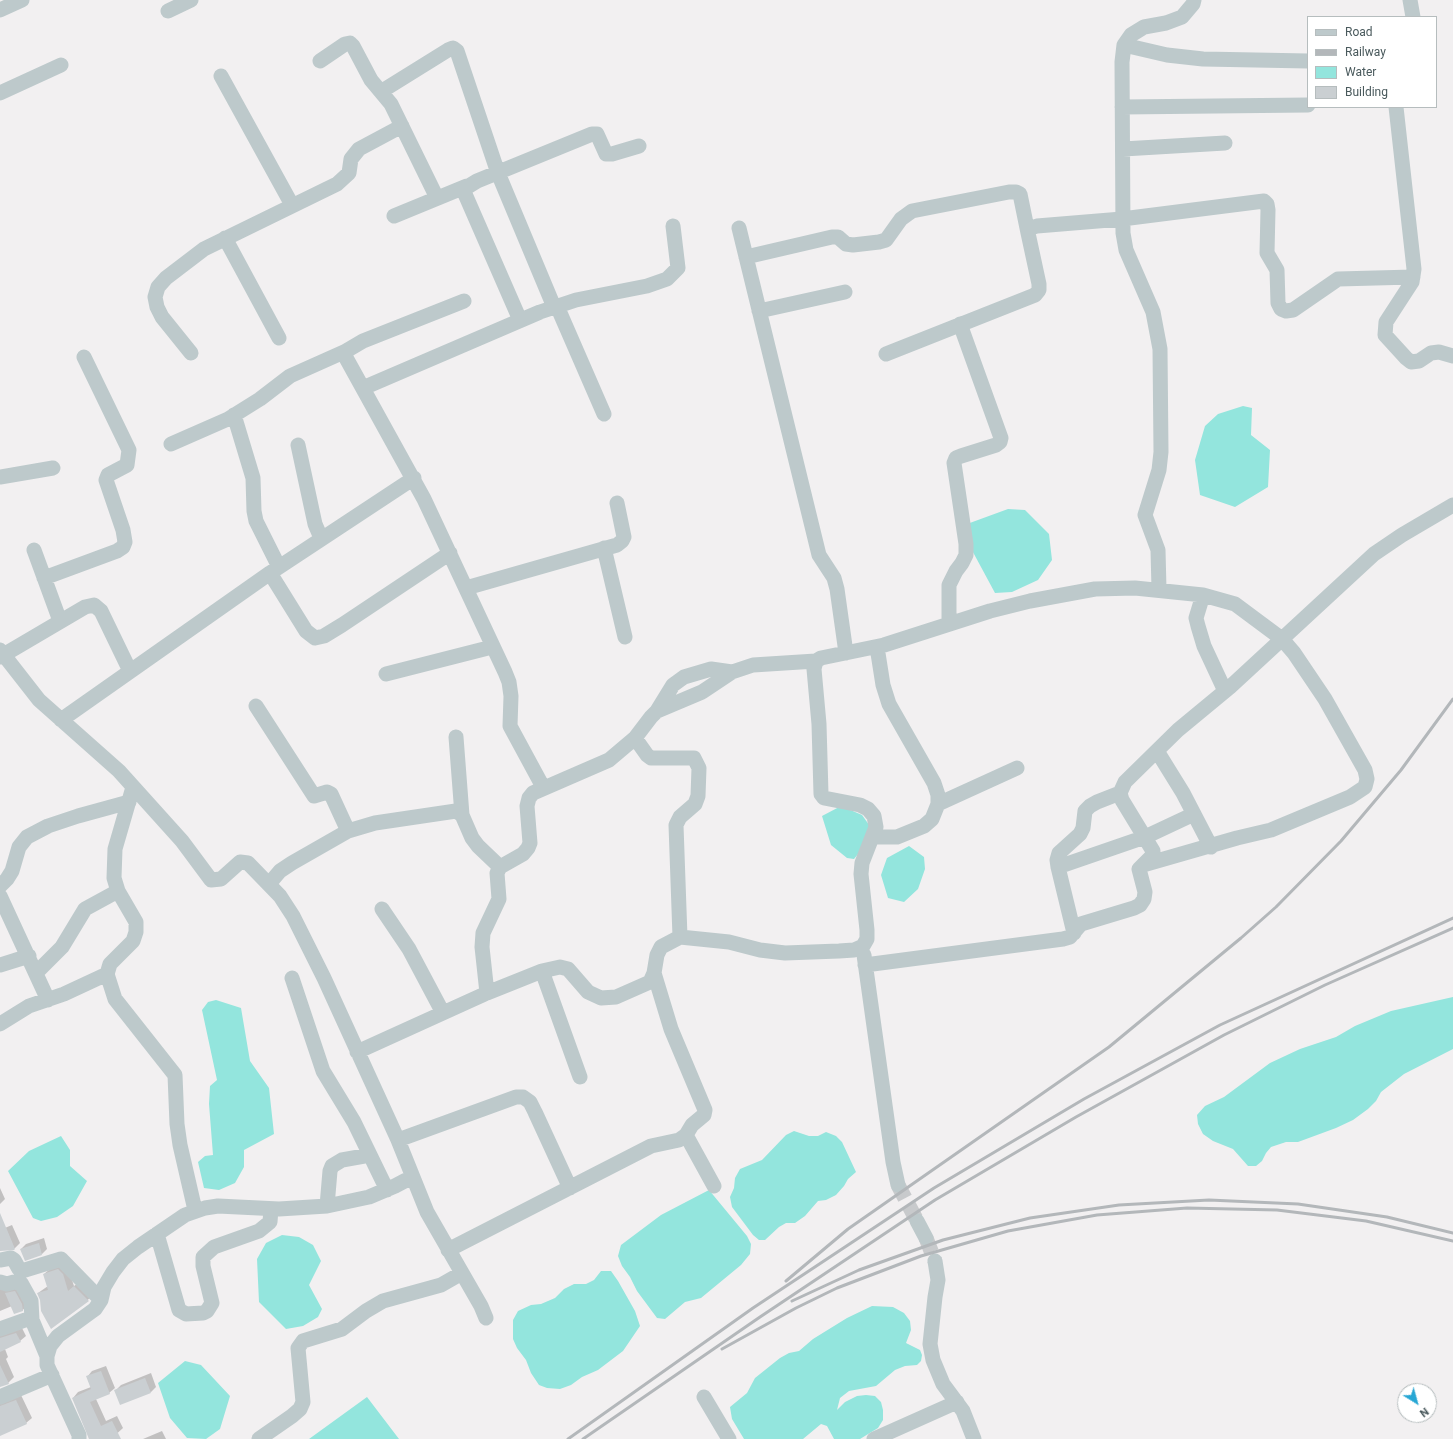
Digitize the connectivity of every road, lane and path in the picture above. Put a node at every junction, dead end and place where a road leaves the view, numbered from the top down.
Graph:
1 (22, 0) edge
2 (191, 0) edge
3 (1194, 0) edge
4 (1410, 0) edge
5 (0, 10) edge
6 (168, 12) dead end
7 (1413, 16) edge
8 (1124, 45) junction
9 (320, 61) dead end
10 (1307, 61) edge
11 (61, 65) dead end
12 (221, 76) dead end
13 (382, 91) junction
14 (0, 93) edge
15 (1307, 105) edge
16 (1122, 107) junction
17 (1396, 108) edge
18 (402, 126) junction
19 (1225, 143) dead end
20 (639, 146) dead end
21 (1123, 150) junction
22 (498, 172) junction
23 (467, 186) junction
24 (437, 198) junction
25 (292, 205) junction
26 (394, 216) dead end
27 (1122, 219) junction
28 (673, 226) dead end
29 (739, 228) dead end
30 (1028, 233) junction
31 (225, 238) junction
32 (746, 257) junction
33 (1413, 277) junction
34 (845, 292) dead end
35 (464, 300) dead end
36 (556, 306) junction
37 (759, 311) junction
38 (520, 320) junction
39 (960, 324) junction
40 (279, 338) dead end
41 (346, 351) junction
42 (191, 353) dead end
43 (886, 354) dead end
44 (1453, 356) edge
45 (84, 357) dead end
46 (363, 388) junction
47 (604, 414) dead end
48 (234, 415) junction
49 (171, 444) dead end
50 (298, 445) dead end
51 (53, 468) dead end
52 (0, 477) edge
53 (414, 478) junction
54 (617, 503) dead end
55 (1453, 506) edge
56 (321, 538) junction
57 (604, 548) junction
58 (34, 550) dead end
59 (450, 553) junction
60 (275, 570) junction
61 (44, 578) junction
62 (466, 588) junction
63 (1159, 589) junction
64 (1203, 595) junction
65 (60, 621) junction
66 (949, 623) junction
67 (625, 637) dead end
68 (1282, 639) junction
69 (492, 647) junction
70 (877, 647) junction
71 (846, 653) junction
72 (1, 654) edge
73 (816, 661) junction
74 (130, 671) junction
75 (732, 672) junction
76 (386, 674) dead end
77 (1226, 691) junction
78 (256, 706) dead end
79 (658, 711) junction
80 (61, 720) junction
81 (456, 737) dead end
82 (635, 738) junction
83 (1157, 751) junction
84 (1017, 768) dead end
85 (133, 787) junction
86 (543, 787) junction
87 (1120, 793) junction
88 (129, 802) junction
89 (938, 804) junction
90 (1194, 814) junction
91 (462, 815) junction
92 (348, 831) junction
93 (873, 837) junction
94 (1144, 837) junction
95 (1211, 846) junction
96 (1142, 864) junction
97 (500, 867) junction
98 (1058, 867) junction
99 (274, 878) junction
100 (0, 886) edge
101 (118, 891) junction
102 (0, 896) edge
103 (382, 909) dead end
104 (1074, 933) junction
105 (680, 937) junction
106 (863, 946) junction
107 (29, 956) junction
108 (0, 965) edge
109 (865, 965) junction
110 (542, 971) junction
111 (36, 973) junction
112 (654, 973) junction
113 (107, 974) junction
114 (292, 978) dead end
115 (487, 992) junction
116 (48, 1000) junction
117 (443, 1013) junction
118 (0, 1024) edge
119 (356, 1052) junction
120 (580, 1077) dead end
121 (686, 1135) junction
122 (398, 1140) junction
123 (370, 1155) junction
124 (399, 1184) junction
125 (898, 1184) tunnel mouth
126 (714, 1186) dead end
127 (570, 1188) junction
128 (327, 1206) junction
129 (271, 1208) junction
130 (195, 1210) junction
131 (917, 1221) tunnel mouth
132 (157, 1234) junction
133 (926, 1238) tunnel mouth
134 (448, 1250) junction
135 (0, 1260) edge
136 (935, 1261) tunnel mouth
137 (456, 1276) junction
138 (0, 1282) edge
139 (101, 1300) junction
140 (486, 1318) dead end
141 (32, 1320) junction
142 (0, 1328) edge
143 (47, 1356) junction
144 (52, 1375) junction
145 (0, 1397) edge
146 (704, 1397) dead end
147 (957, 1402) junction
148 (79, 1439) edge
149 (259, 1439) edge
150 (729, 1439) edge
151 (874, 1439) edge
152 (974, 1439) edge

1 - 5 street
2 - 6 street
3 - 8 street
4 - 7 street
8 - 10 street
8 - 16 street
9 - 13 street
11 - 14 street
12 - 25 street
13 - 18 street
13 - 22 street
15 - 16 street
16 - 21 street
17 - 33 street
18 - 24 street
18 - 25 street
19 - 21 street
20 - 22 street
21 - 27 street
22 - 23 street
22 - 36 street
23 - 24 street
23 - 38 street
24 - 26 street
25 - 31 street
27 - 30 street
27 - 33 street
27 - 63 street
28 - 36 street
29 - 32 street
30 - 32 street
30 - 39 street
31 - 40 street
31 - 42 street
32 - 37 street
33 - 44 street
34 - 37 street
35 - 41 street
36 - 38 street
36 - 47 street
37 - 71 street
38 - 46 street
39 - 43 street
39 - 66 street
41 - 46 street
41 - 48 street
45 - 61 street
46 - 53 street
48 - 49 street
48 - 60 street
50 - 56 street
51 - 52 street
53 - 56 street
53 - 59 street
54 - 57 street
55 - 68 street
56 - 60 street
57 - 62 street
57 - 67 street
58 - 61 street
59 - 60 street
59 - 62 street
60 - 74 street
61 - 65 street
62 - 69 street
63 - 64 street
63 - 66 street
64 - 68 street
64 - 77 street
65 - 72 street
65 - 74 street
66 - 70 street
68 - 77 street
68 - 95 street
69 - 76 street
69 - 86 street
70 - 71 street
70 - 89 street
71 - 73 street
72 - 80 street
73 - 75 street
73 - 93 street
74 - 80 street
75 - 79 street
75 - 79 street
77 - 83 street
78 - 92 street
79 - 82 street
80 - 85 street
81 - 91 street
82 - 86 street
82 - 105 street
83 - 87 street
83 - 90 street
84 - 89 street
85 - 88 street
85 - 99 street
86 - 97 street
87 - 94 street
87 - 98 street
88 - 100 street
88 - 101 street
89 - 93 street
90 - 94 street
90 - 95 street
91 - 92 street
91 - 97 street
92 - 99 street
93 - 106 street
94 - 96 street
94 - 98 street
95 - 96 street
96 - 104 street
97 - 115 street
98 - 104 street
99 - 119 street
101 - 111 street
101 - 113 street
102 - 107 street
103 - 117 street
104 - 109 street
105 - 106 street
105 - 112 street
106 - 109 street
107 - 108 street
107 - 111 street
109 - 125 street
110 - 112 street
110 - 115 street
110 - 120 street
111 - 116 street
112 - 121 street
113 - 116 street
113 - 130 street
114 - 123 street
115 - 117 street
116 - 118 street
117 - 119 street
119 - 122 street
121 - 126 street
121 - 127 street
122 - 124 street
122 - 127 street
123 - 124 street
123 - 128 street
124 - 128 street
124 - 134 street
127 - 134 street
128 - 129 street
129 - 130 street
129 - 132 street
130 - 132 street
131 - 133 street
132 - 139 street
134 - 137 street
135 - 139 street
136 - 147 street
137 - 140 street
137 - 149 street
138 - 141 street
139 - 143 street
141 - 142 street
141 - 143 street
143 - 144 street
144 - 145 street
144 - 148 street
146 - 150 street
147 - 151 street
147 - 152 street

